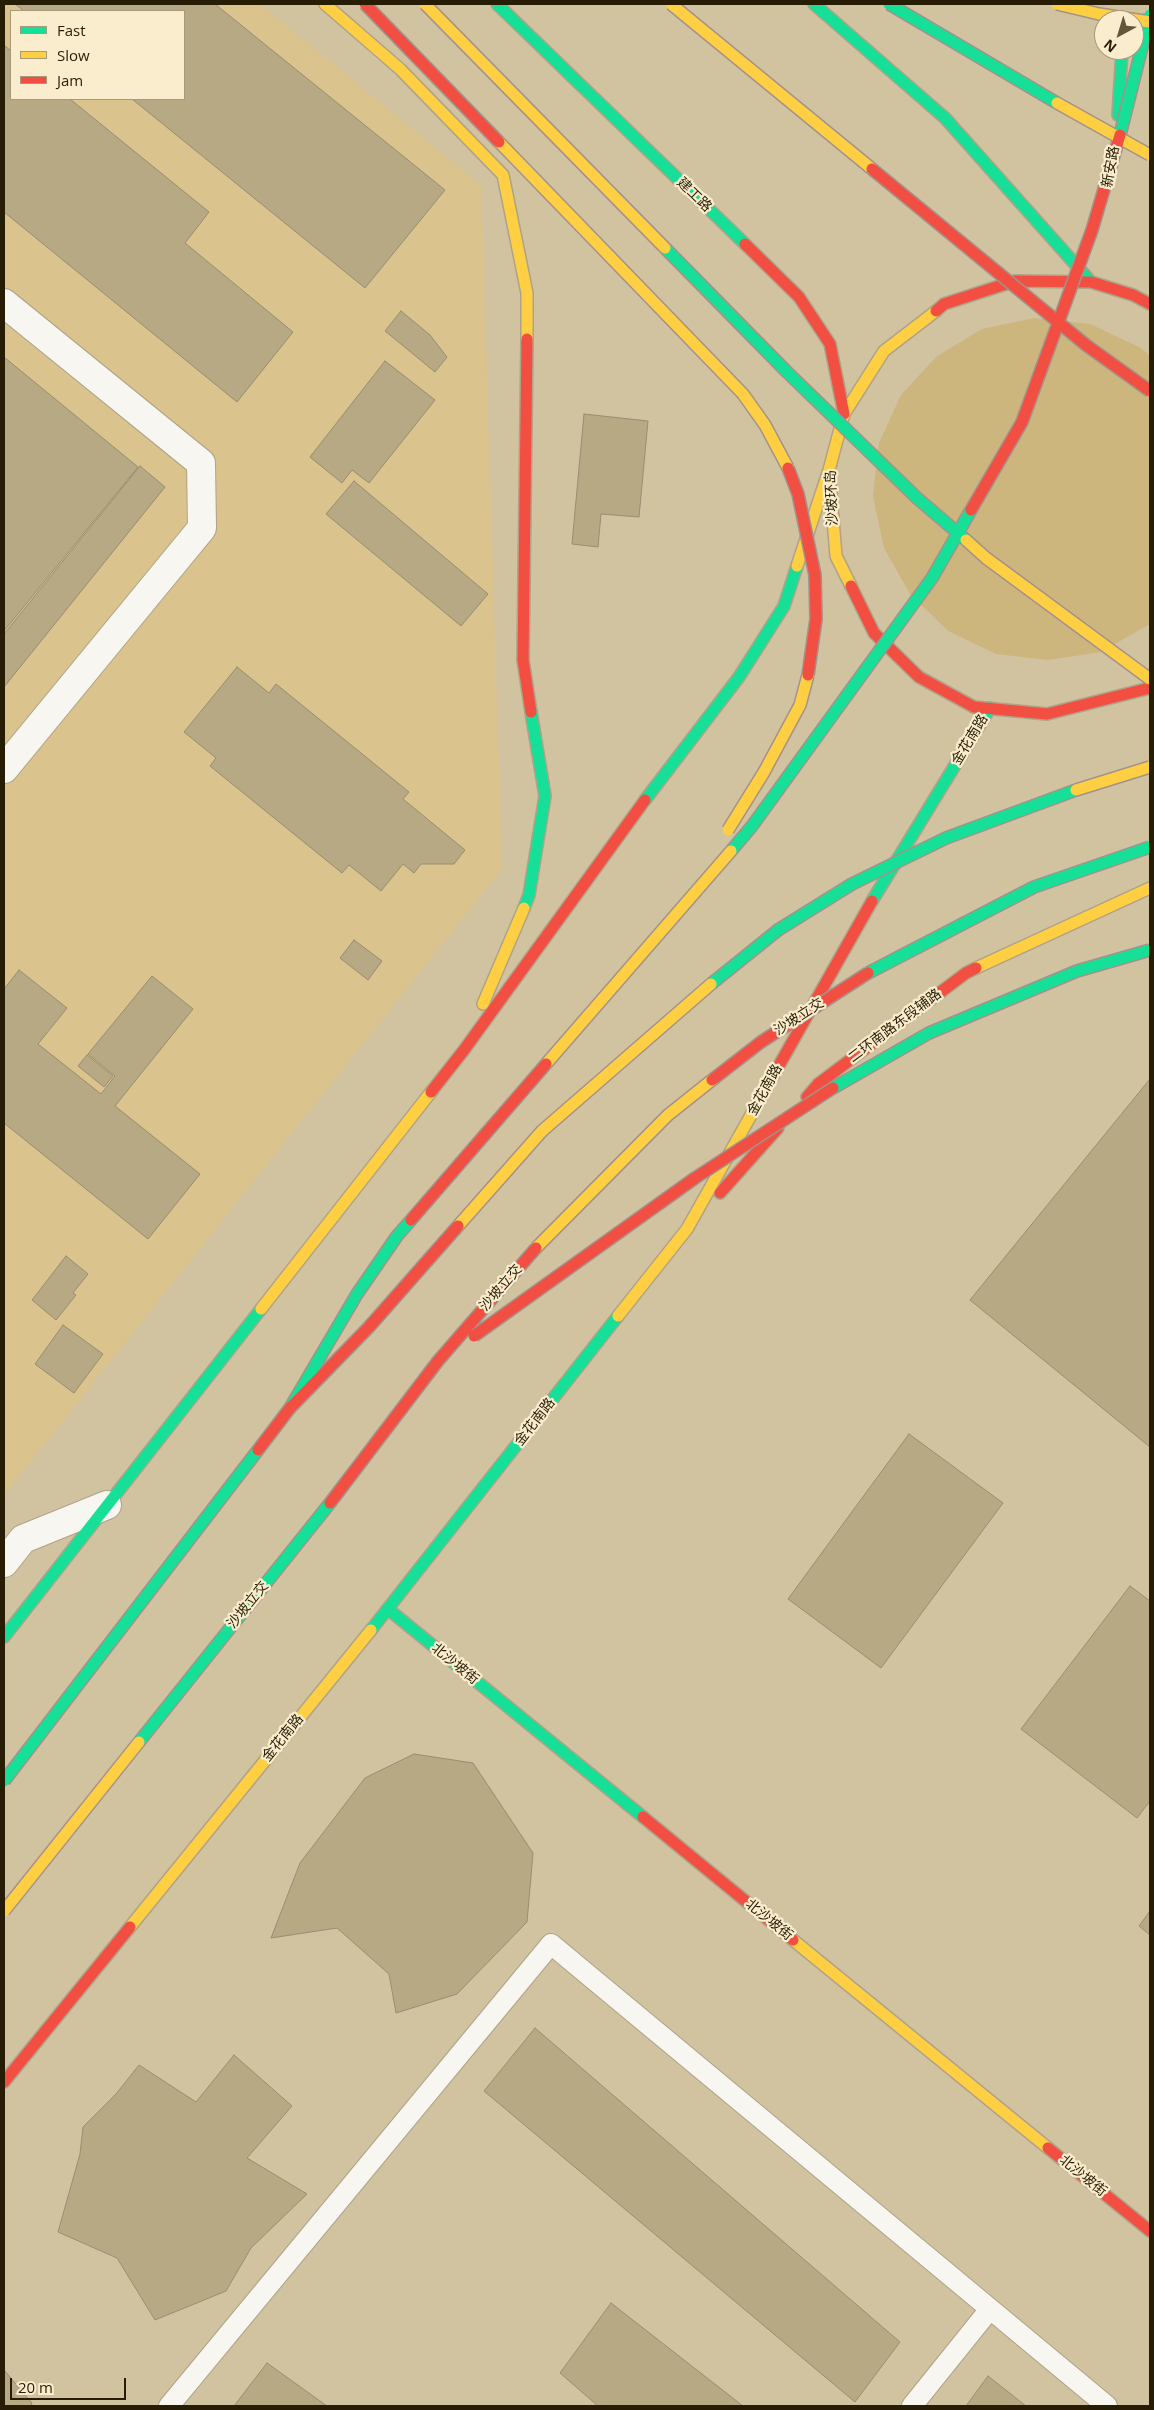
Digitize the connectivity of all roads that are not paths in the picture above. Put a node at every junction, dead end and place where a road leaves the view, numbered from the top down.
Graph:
1 (325, 4) edge
2 (366, 4) edge
3 (425, 4) edge
4 (496, 4) edge
5 (671, 4) edge
6 (814, 4) edge
7 (889, 4) edge
8 (1058, 4) edge
9 (1150, 15) edge
10 (1150, 22) edge
11 (1121, 60) edge
12 (1150, 154) edge
13 (1091, 282) junction
14 (4, 303) edge
15 (1150, 304) edge
16 (1150, 390) edge
17 (844, 414) junction
18 (829, 470) junction
19 (1150, 679) edge
20 (1150, 685) edge
21 (990, 708) junction
22 (1150, 767) edge
23 (4, 769) edge
24 (724, 836) dead end
25 (1150, 847) edge
26 (714, 852) dead end
27 (1150, 888) edge
28 (679, 908) junction
29 (1150, 950) edge
30 (464, 1050) junction
31 (687, 1229) junction
32 (438, 1361) junction
33 (290, 1408) junction
34 (107, 1505) junction
35 (4, 1562) edge
36 (388, 1609) junction
37 (4, 1636) edge
38 (4, 1781) edge
39 (4, 1911) edge
40 (4, 2082) edge
41 (1150, 2231) edge
42 (990, 2309) junction
43 (168, 2406) edge
44 (912, 2406) edge
45 (1107, 2406) edge

1 - 30 main road
2 - 24 main road, bridge
3 - 19 main road, bridge
4 - 17 main road, 建工路
5 - 16 main road, bridge
6 - 13 main road
7 - 12 main road, bridge
8 - 10 main road, bridge
9 - 28 main road, bridge
11 - 13 main road, 新安路
13 - 15 main road, 沙坡环岛
13 - 17 main road, 沙坡环岛
14 - 23 street
17 - 18 main road, 沙坡环岛
18 - 21 main road, 沙坡环岛
18 - 30 main road
20 - 21 main road, 沙坡环岛
21 - 31 main road, 金花南路
22 - 33 main road, bridge
25 - 32 main road, 沙坡立交, bridge
26 - 28 main road
27 - 31 main road, 二环南路东段辅路
28 - 33 main road, bridge
29 - 32 main road, bridge
30 - 34 main road
31 - 36 main road, 金花南路
32 - 39 main road, 沙坡立交, bridge
33 - 38 main road, bridge
34 - 35 street
34 - 37 main road
36 - 40 main road, 金花南路
36 - 41 main road, 北沙坡街
42 - 43 lane
42 - 44 lane
42 - 45 lane

